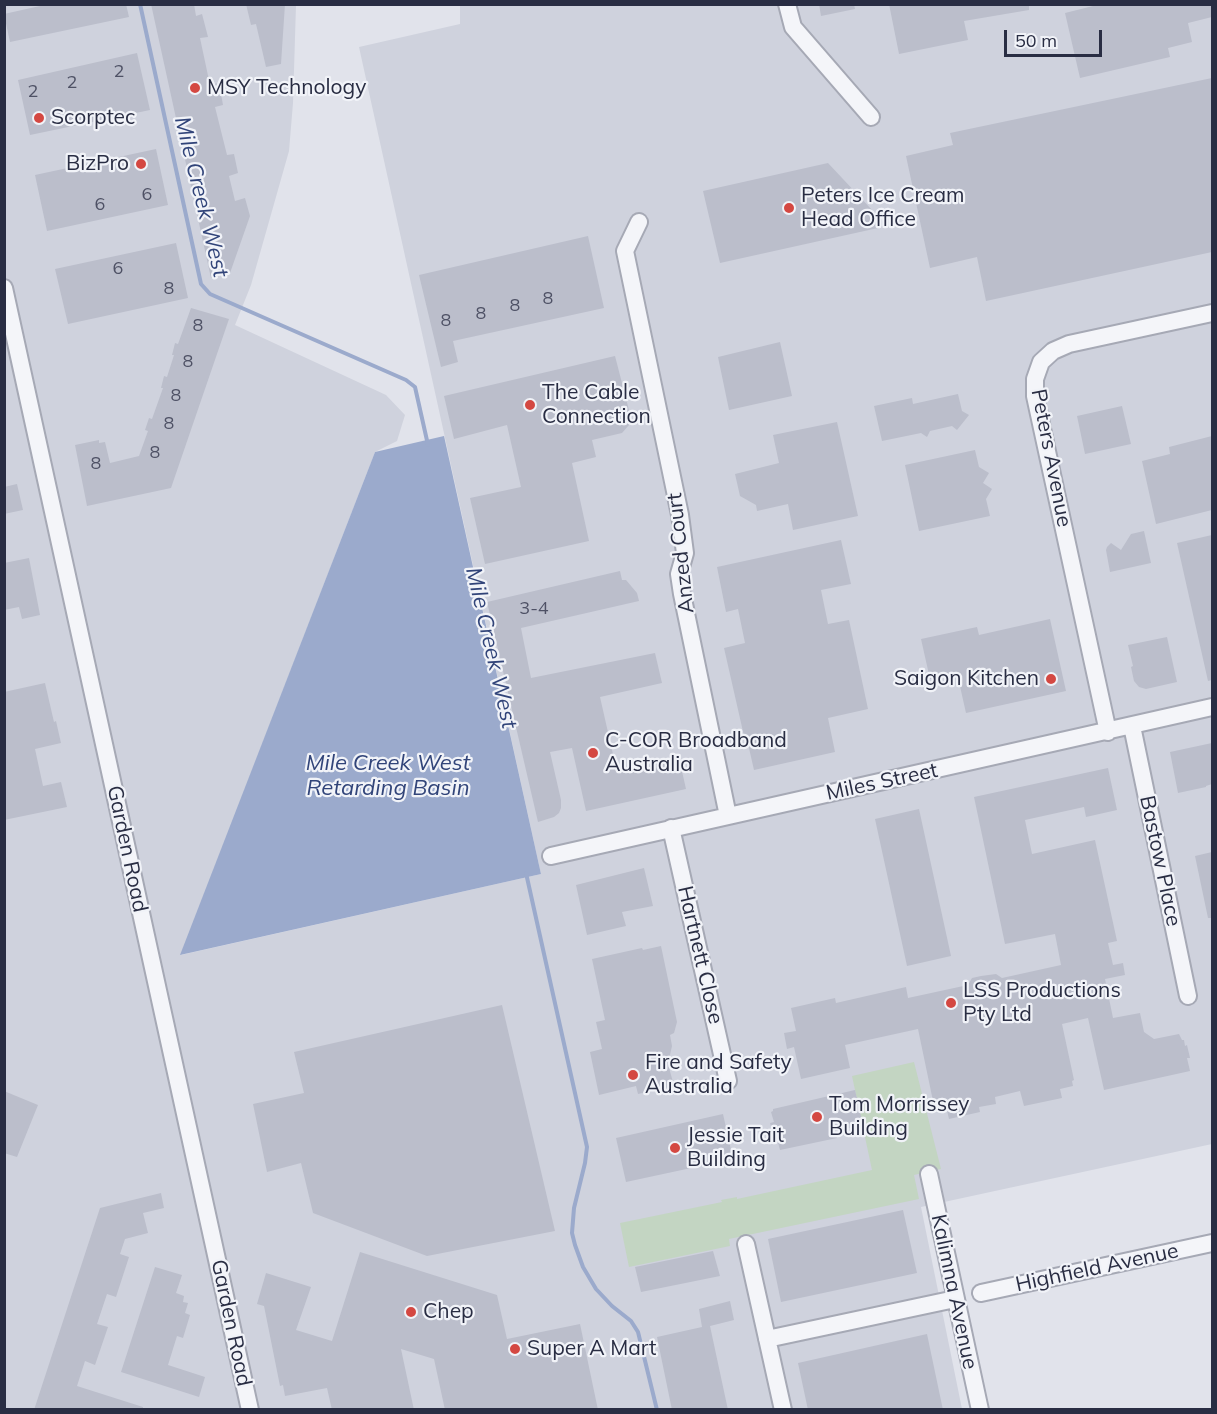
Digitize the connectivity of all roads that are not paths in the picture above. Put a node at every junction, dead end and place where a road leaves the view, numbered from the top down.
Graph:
1 (787, 4) edge
2 (872, 117) dead end
3 (639, 222) dead end
4 (4, 288) edge
5 (1212, 313) edge
6 (1212, 707) edge
7 (1132, 726) junction
8 (1108, 732) junction
9 (728, 816) junction
10 (671, 828) junction
11 (551, 856) dead end
12 (1188, 996) dead end
13 (728, 1081) dead end
14 (929, 1174) dead end
15 (1212, 1243) edge
16 (746, 1244) dead end
17 (981, 1293) dead end
18 (955, 1299) junction
19 (767, 1339) junction
20 (250, 1410) edge
21 (783, 1410) edge
22 (980, 1410) edge

1 - 2 street
3 - 9 street, Anzed Court
4 - 20 street, Garden Road
5 - 8 street, Peters Avenue
6 - 7 street, Miles Street
7 - 8 street, Miles Street
7 - 12 street, Bastow Place
8 - 9 street, Miles Street
9 - 10 street, Miles Street
10 - 11 street, Miles Street
10 - 13 street, Hartnett Close
14 - 18 street, Kalimna Avenue
15 - 17 street, Highfield Avenue
16 - 19 street
18 - 19 street
18 - 22 street, Kalimna Avenue
19 - 21 street

